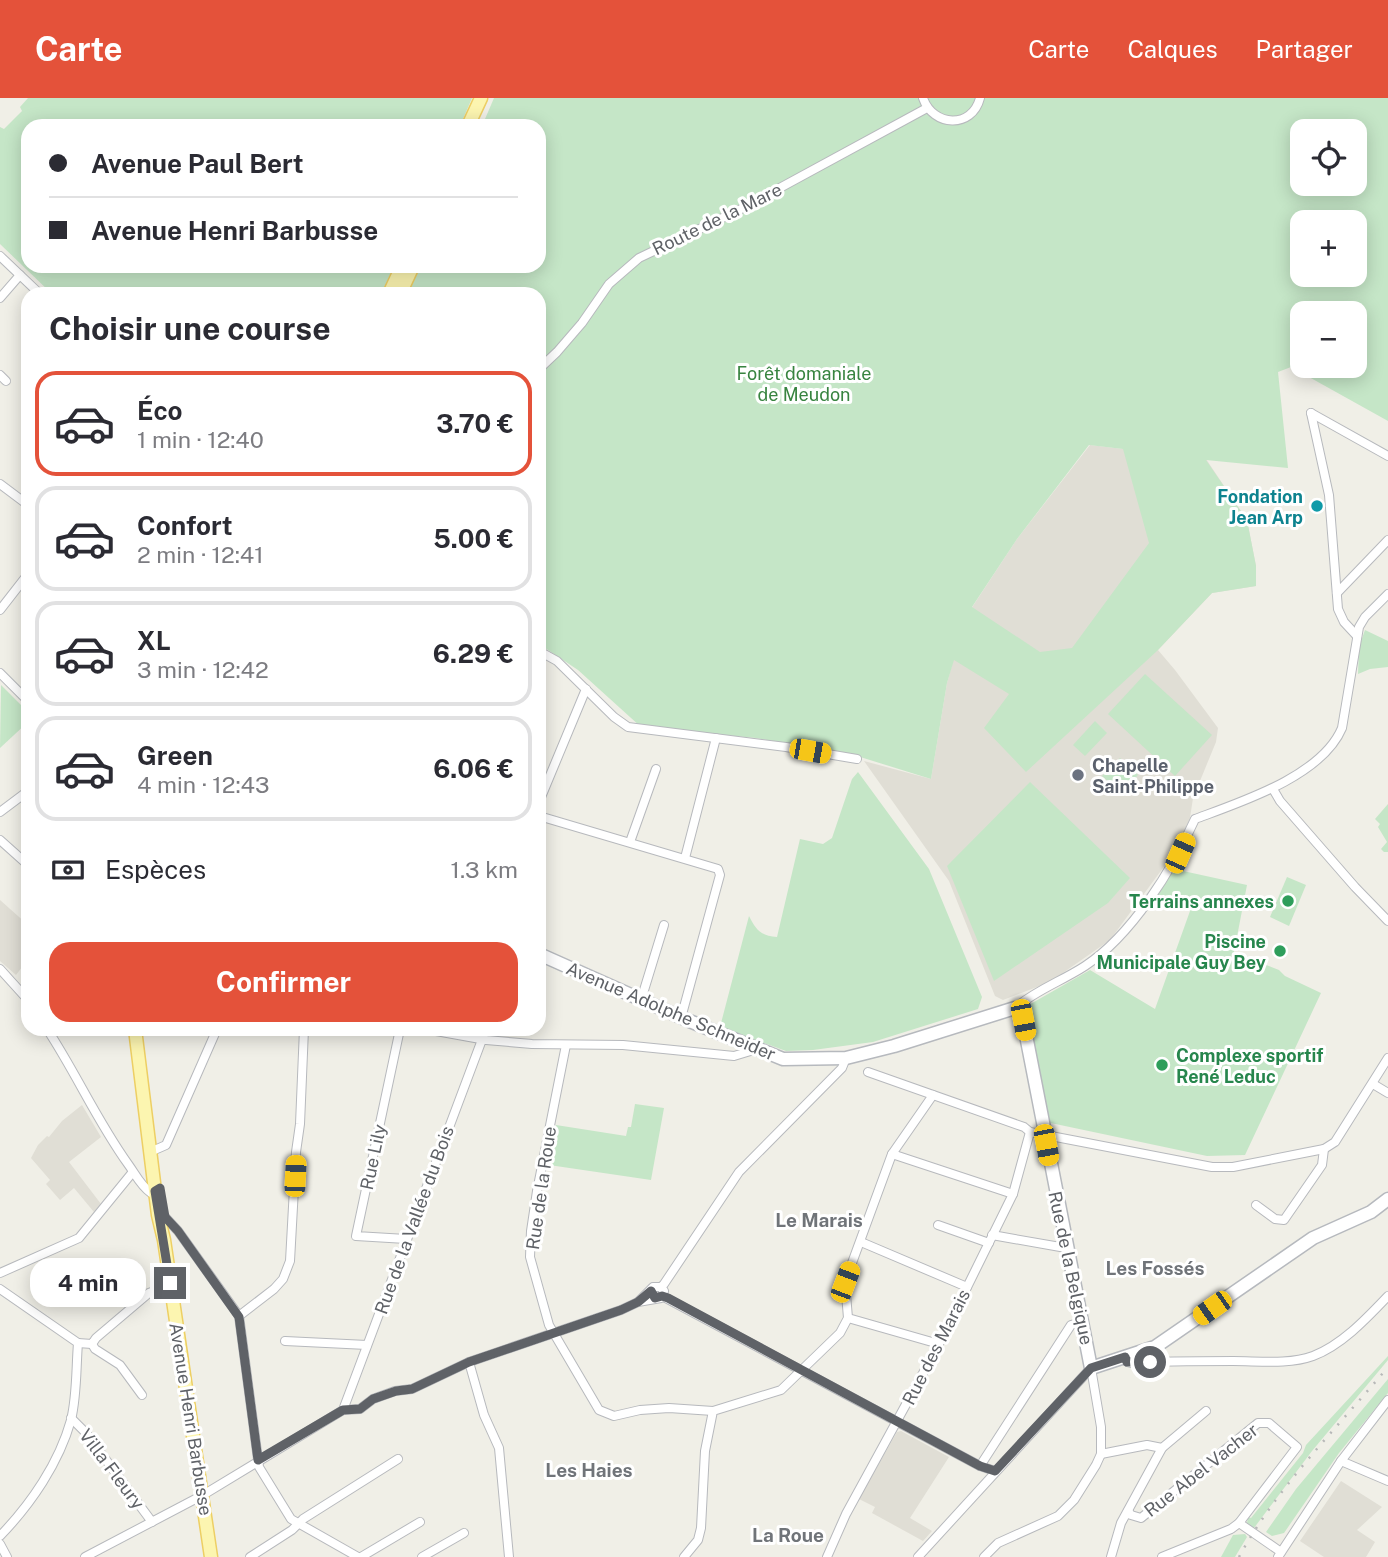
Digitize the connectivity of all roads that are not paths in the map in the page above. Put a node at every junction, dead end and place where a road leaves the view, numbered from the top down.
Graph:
1 (481, 98) edge
2 (489, 98) edge
3 (923, 98) edge
4 (980, 98) edge
5 (927, 108) junction
6 (471, 119) edge
7 (480, 119) edge
8 (0, 254) edge
9 (20, 275) junction
10 (33, 287) edge
11 (0, 298) edge
12 (546, 363) edge
13 (1388, 456) edge
14 (0, 484) edge
15 (21, 500) edge
16 (1388, 540) edge
17 (21, 583) edge
18 (1337, 593) junction
19 (1388, 594) edge
20 (0, 610) edge
21 (1357, 636) junction
22 (546, 655) edge
23 (0, 673) edge
24 (586, 689) junction
25 (21, 694) edge
26 (716, 738) junction
27 (857, 759) dead end
28 (656, 769) dead end
29 (546, 785) edge
30 (1273, 789) junction
31 (21, 796) edge
32 (0, 812) edge
33 (546, 818) edge
34 (0, 840) edge
35 (630, 842) junction
36 (685, 858) junction
37 (21, 859) edge
38 (1388, 921) edge
39 (664, 925) dead end
40 (546, 957) edge
41 (0, 970) edge
42 (21, 992) edge
43 (641, 1000) junction
44 (1016, 1008) junction
45 (681, 1017) junction
46 (51, 1036) edge
47 (136, 1036) edge
48 (215, 1036) edge
49 (304, 1036) edge
50 (399, 1036) edge
51 (465, 1036) edge
52 (483, 1036) edge
53 (482, 1039) junction
54 (566, 1045) junction
55 (757, 1049) junction
56 (846, 1058) junction
57 (1388, 1058) edge
58 (868, 1072) dead end
59 (1373, 1083) junction
60 (1388, 1093) edge
61 (933, 1095) junction
62 (1037, 1133) junction
63 (1324, 1149) junction
64 (153, 1151) junction
65 (892, 1154) junction
66 (132, 1173) junction
67 (158, 1189) junction
68 (1013, 1194) junction
69 (1388, 1199) edge
70 (1256, 1205) dead end
71 (162, 1216) junction
72 (938, 1225) dead end
73 (406, 1239) junction
74 (990, 1239) junction
75 (861, 1242) junction
76 (1066, 1248) junction
77 (0, 1273) edge
78 (967, 1287) junction
79 (162, 1288) dead end
80 (0, 1289) edge
81 (657, 1293) junction
82 (1388, 1296) edge
83 (239, 1317) junction
84 (848, 1318) junction
85 (1082, 1322) junction
86 (553, 1332) junction
87 (285, 1341) dead end
88 (78, 1343) junction
89 (939, 1344) junction
90 (92, 1345) junction
91 (368, 1345) junction
92 (1125, 1357) junction
93 (469, 1362) junction
94 (1091, 1368) junction
95 (801, 1371) junction
96 (142, 1395) dead end
97 (1388, 1400) edge
98 (343, 1410) junction
99 (713, 1411) junction
100 (1206, 1411) dead end
101 (71, 1418) junction
102 (897, 1422) junction
103 (1162, 1448) junction
104 (1101, 1454) junction
105 (258, 1460) junction
106 (398, 1460) dead end
107 (1341, 1461) junction
108 (980, 1466) junction
109 (995, 1471) junction
110 (1388, 1481) edge
111 (203, 1495) junction
112 (1128, 1511) junction
113 (152, 1522) junction
114 (420, 1522) dead end
115 (299, 1523) junction
116 (1239, 1523) junction
117 (464, 1533) dead end
118 (0, 1536) edge
119 (0, 1544) edge
120 (1280, 1554) edge
121 (7, 1557) edge
122 (85, 1557) edge
123 (211, 1557) edge
124 (250, 1557) edge
125 (359, 1557) edge
126 (422, 1557) edge
127 (509, 1557) edge
128 (684, 1557) edge
129 (827, 1557) edge
130 (918, 1557) edge
131 (984, 1557) edge
132 (1111, 1557) edge
133 (1162, 1557) edge

1 - 6 main road
2 - 7 main road
3 - 5 street
4 - 5 street
5 - 12 street, Route de la Mare
8 - 9 street
9 - 10 street
9 - 11 street
13 - 18 street
14 - 15 street
16 - 18 street
17 - 20 street
18 - 21 street
19 - 21 street
21 - 30 street
22 - 24 street
23 - 25 street
24 - 26 street
24 - 29 street
26 - 27 street
26 - 36 street
28 - 35 street
30 - 38 street
30 - 44 street
31 - 32 street
33 - 35 street
34 - 37 street
35 - 36 street
36 - 45 street
39 - 43 street
40 - 43 street, Avenue Adolphe Schneider
41 - 42 street
43 - 45 street, Avenue Adolphe Schneider
44 - 56 street, Avenue Adolphe Schneider
44 - 62 street, Rue de la Belgique
45 - 55 street, Avenue Adolphe Schneider
46 - 66 street
47 - 64 main road, Avenue Henri Barbusse
48 - 64 street
49 - 83 street
50 - 73 street, Rue Lily
51 - 53 street
52 - 53 street, Rue de la Vallée du Bois
53 - 54 street
53 - 73 street, Rue de la Vallée du Bois
54 - 55 street
54 - 86 street, Rue de la Roue
55 - 56 street, Avenue Adolphe Schneider
56 - 81 street
57 - 59 street
58 - 61 street
59 - 60 street
59 - 63 street
61 - 62 street
61 - 65 street
62 - 63 street
62 - 68 street, Rue des Marais
62 - 76 street, Rue de la Belgique
63 - 70 street
64 - 67 main road, Avenue Henri Barbusse
65 - 68 street
65 - 75 street
66 - 67 street
66 - 77 street
67 - 71 main road, Avenue Henri Barbusse
68 - 74 street, Rue des Marais
69 - 92 street
71 - 83 street
71 - 111 main road, Avenue Henri Barbusse
72 - 74 street
73 - 91 street, Rue de la Vallée du Bois
74 - 76 street
74 - 78 street, Rue des Marais
75 - 78 street
75 - 84 street
76 - 85 street, Rue de la Belgique
78 - 89 street, Rue des Marais
79 - 90 street
80 - 88 street
81 - 86 street
81 - 95 street
82 - 92 street
83 - 105 street
84 - 89 street
84 - 95 street
85 - 94 street, Rue de la Belgique
85 - 108 street
86 - 93 street
86 - 99 street, Rue de la Roue
87 - 91 street
88 - 90 street
88 - 101 street
89 - 102 street, Rue des Marais
90 - 96 street
91 - 98 street, Rue de la Vallée du Bois
92 - 94 street
93 - 98 street
93 - 127 street
94 - 104 street, Rue de la Belgique
94 - 109 street
95 - 99 street
95 - 102 street
97 - 107 street
98 - 105 street
99 - 128 street
100 - 103 street
101 - 113 street, Villa Fleury
101 - 118 street
102 - 108 street
102 - 129 street, Rue des Marais
103 - 104 street
103 - 112 street
104 - 131 street
105 - 111 street
105 - 115 street
106 - 115 street
107 - 110 street
107 - 120 street
108 - 109 street
109 - 130 street
111 - 113 street
111 - 123 main road, Avenue Henri Barbusse
112 - 116 street, Rue Abel Vacher
112 - 132 street
113 - 122 street
114 - 125 street
115 - 124 street
115 - 125 street
116 - 120 street
116 - 133 street
117 - 126 street
119 - 121 street

